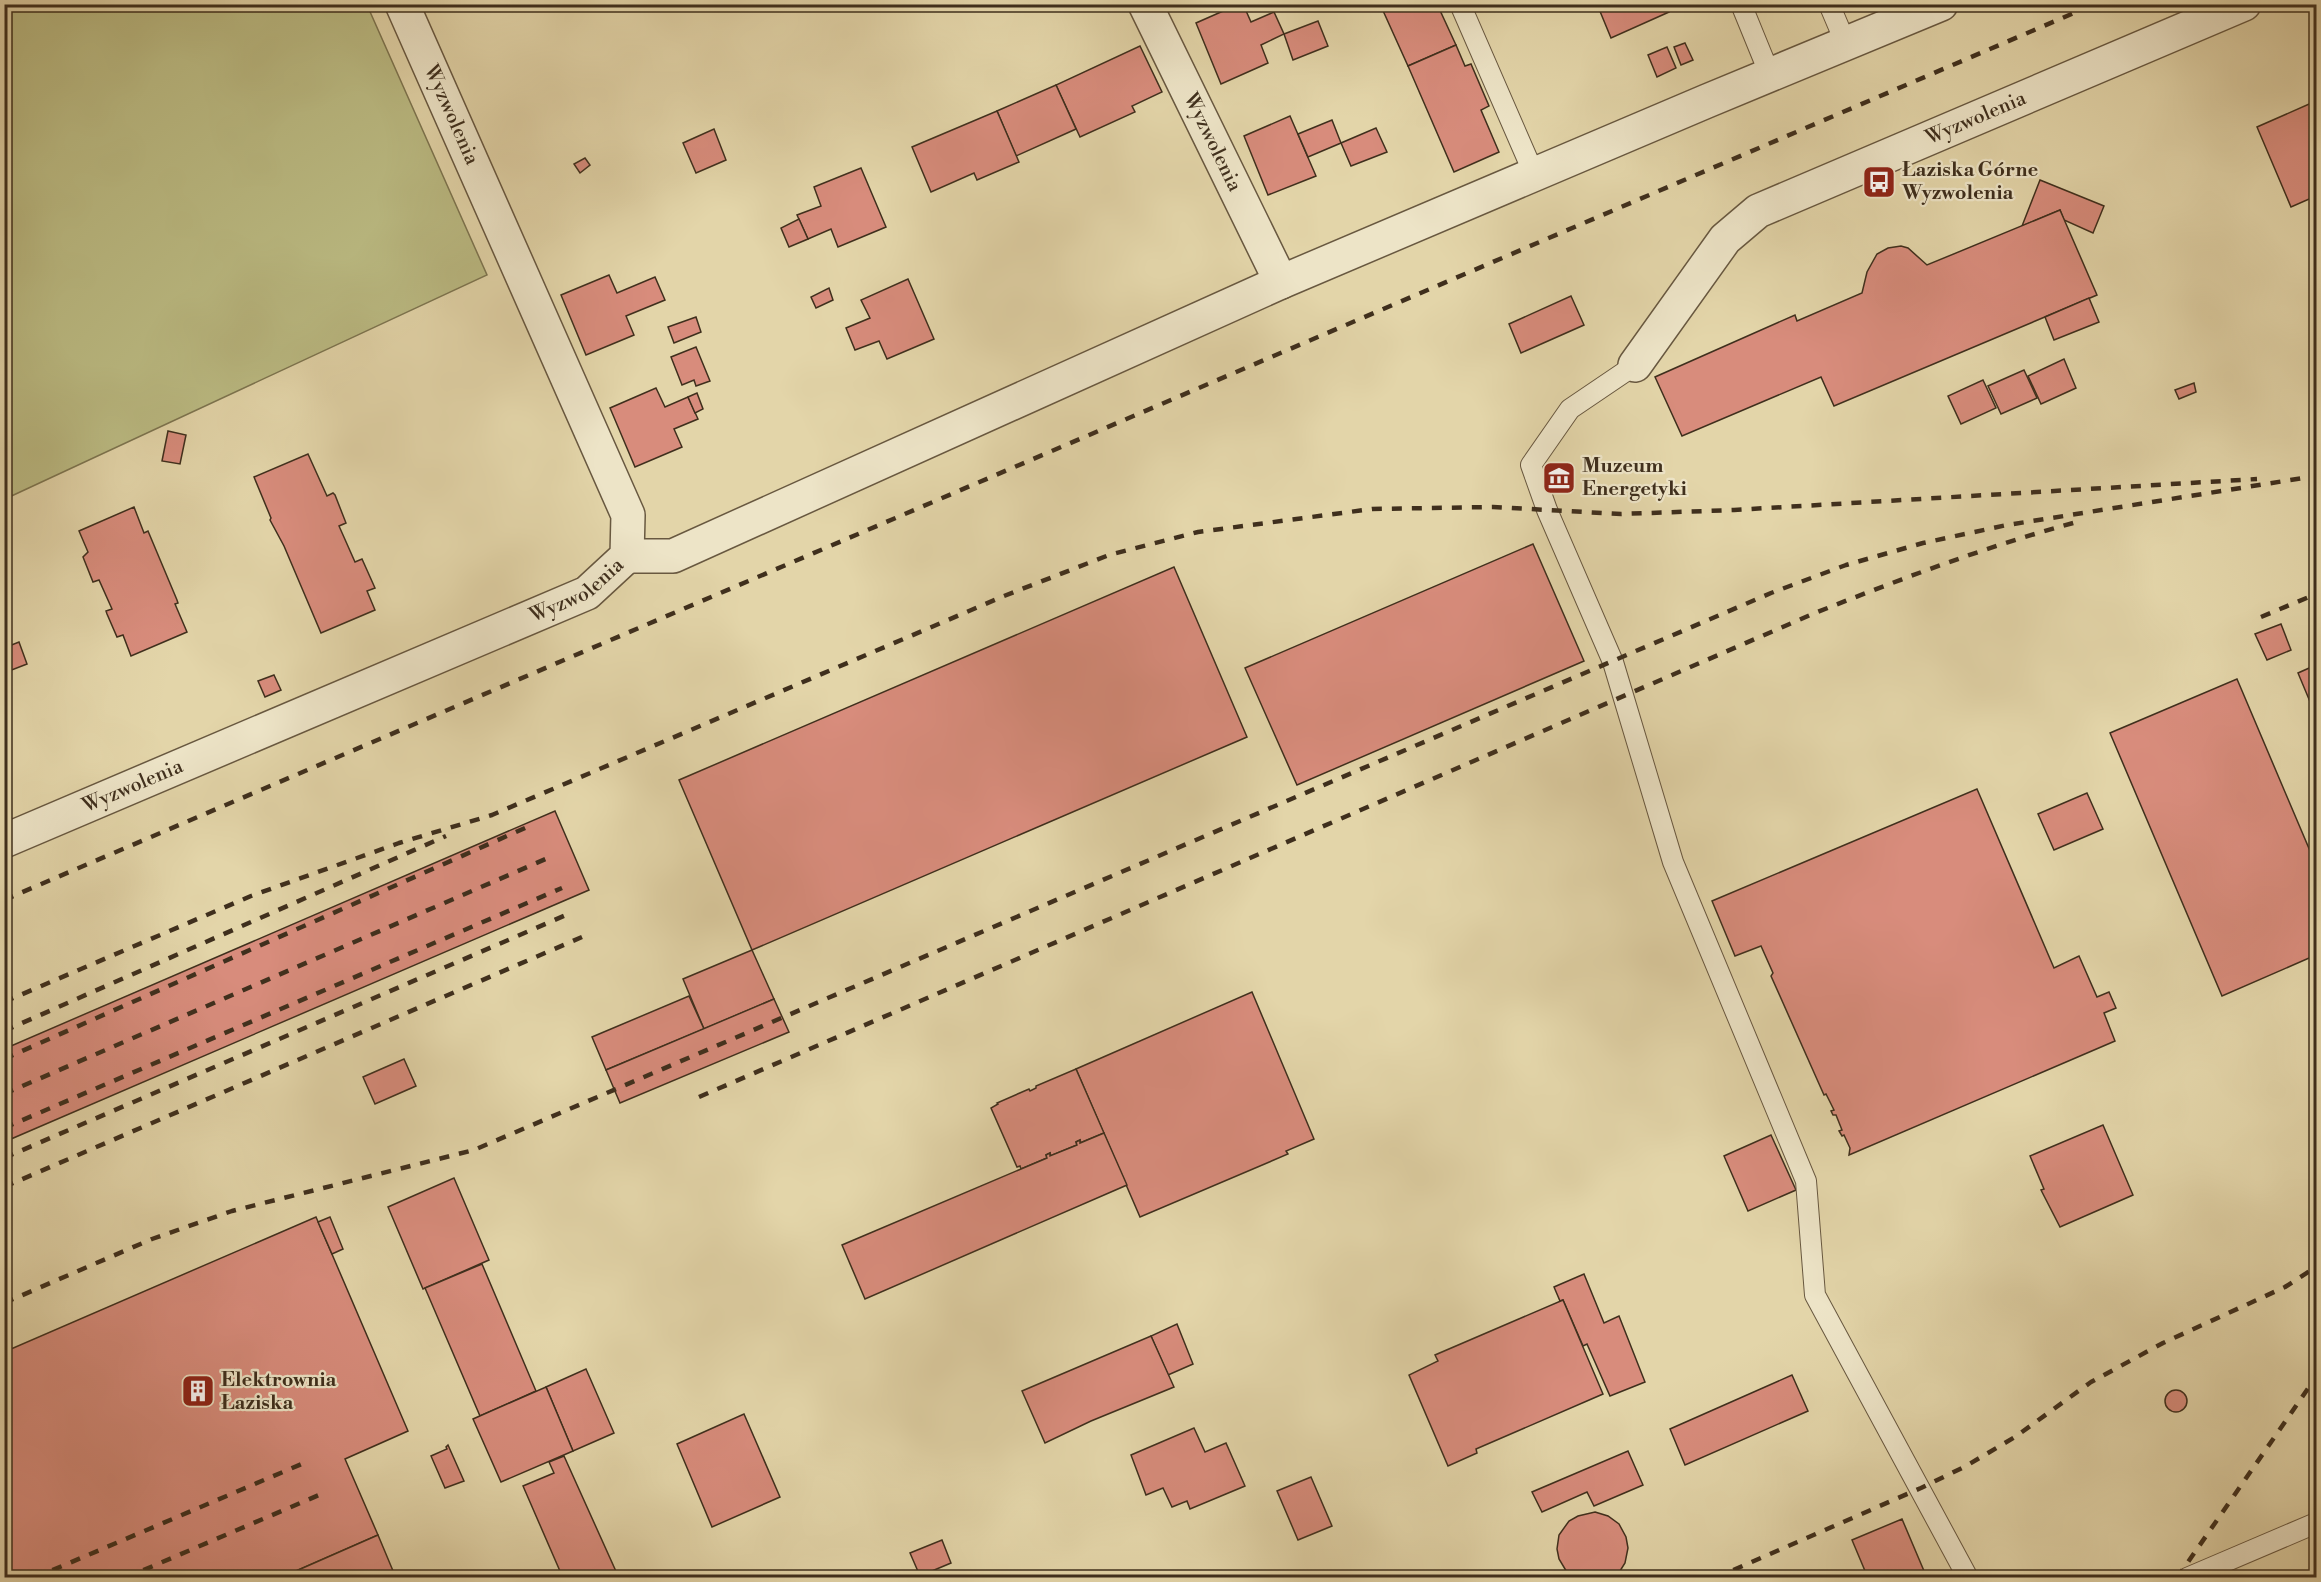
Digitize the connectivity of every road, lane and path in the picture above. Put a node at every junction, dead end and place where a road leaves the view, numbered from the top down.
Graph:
1 (402, 4) edge
2 (1460, 4) edge
3 (1741, 4) edge
4 (1829, 4) edge
5 (1941, 4) edge
6 (2244, 4) edge
7 (1149, 6) edge
8 (1846, 44) junction
9 (1770, 75) junction
10 (1534, 174) junction
11 (1281, 282) junction
12 (1635, 365) joint
13 (627, 556) junction
14 (4, 841) edge
15 (2316, 1523) edge
16 (1968, 1578) edge
17 (2187, 1578) edge

1 - 13 street, Wyzwolenia
2 - 10 lane
3 - 9 lane
4 - 8 lane
5 - 8 street
6 - 12 street, Wyzwolenia
7 - 11 street, Wyzwolenia
8 - 9 street
9 - 10 street
10 - 11 street
11 - 13 street
12 - 16 lane
13 - 14 street, Wyzwolenia
15 - 17 lane

